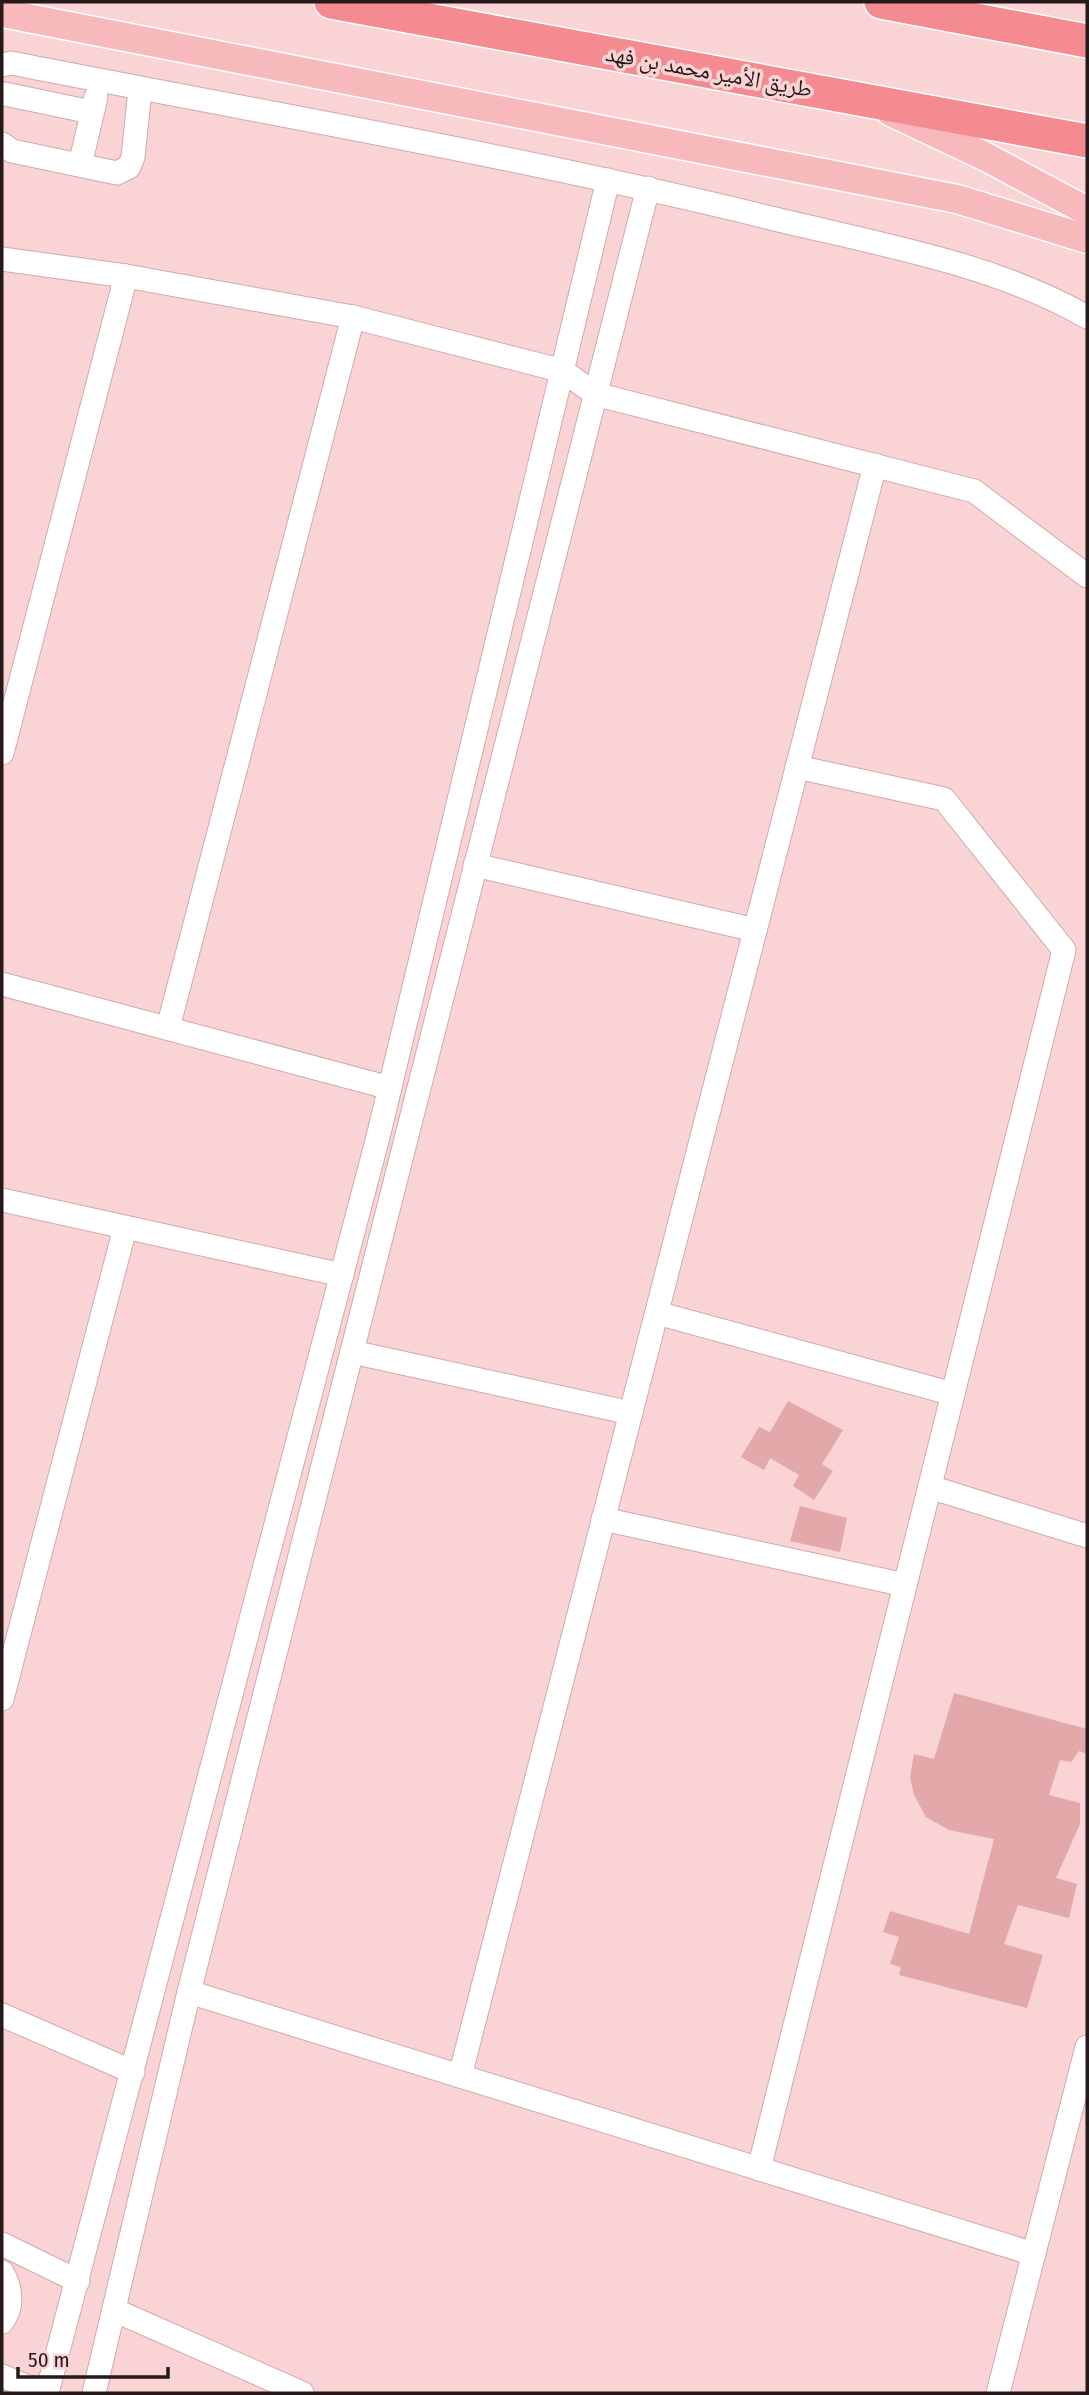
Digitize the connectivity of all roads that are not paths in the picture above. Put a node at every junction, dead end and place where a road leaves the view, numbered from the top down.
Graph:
1 (41, 2) edge
2 (331, 2) edge
3 (881, 2) edge
4 (2, 13) edge
5 (1087, 41) edge
6 (160, 46) junction
7 (7, 64) edge
8 (102, 81) junction
9 (140, 90) junction
10 (3, 100) edge
11 (866, 100) junction
12 (91, 112) junction
13 (1087, 141) edge
14 (2, 144) edge
15 (80, 165) junction
16 (608, 180) junction
17 (648, 188) junction
18 (1087, 211) edge
19 (1087, 239) edge
20 (2, 260) edge
21 (126, 276) junction
22 (353, 317) junction
23 (1087, 317) edge
24 (563, 371) junction
25 (595, 394) junction
26 (875, 466) junction
27 (1087, 576) edge
28 (2, 753) edge
29 (797, 767) junction
30 (475, 865) junction
31 (755, 930) junction
32 (2, 984) edge
33 (168, 1028) junction
34 (390, 1088) junction
35 (2, 1200) edge
36 (125, 1228) junction
37 (342, 1275) junction
38 (657, 1313) junction
39 (352, 1352) junction
40 (953, 1394) junction
41 (631, 1413) junction
42 (930, 1487) junction
43 (603, 1519) junction
44 (1087, 1536) edge
45 (905, 1586) junction
46 (2, 1699) edge
47 (189, 1992) junction
48 (2, 2015) edge
49 (1087, 2047) edge
50 (133, 2071) junction
51 (460, 2076) junction
52 (759, 2169) junction
53 (2, 2244) edge
54 (1034, 2254) junction
55 (2, 2272) edge
56 (78, 2281) junction
57 (114, 2310) junction
58 (2, 2322) edge
59 (2, 2376) edge
60 (45, 2393) edge
61 (94, 2393) edge
62 (302, 2393) edge
63 (998, 2393) edge

1 - 6 main road
2 - 11 highway, طريق الأمير محمد بن فهد
3 - 5 highway
4 - 6 main road
6 - 19 main road
7 - 8 street
7 - 10 street
8 - 9 street
8 - 12 street
9 - 15 street
9 - 16 street
10 - 12 street
11 - 13 highway, طريق الأمير محمد بن فهد
11 - 18 main road
12 - 15 street
14 - 15 street
16 - 17 street
16 - 24 street
17 - 23 street
17 - 25 street
20 - 21 street
21 - 22 street
21 - 28 street
22 - 24 street
22 - 33 street
24 - 25 street
24 - 34 street
25 - 26 street
25 - 30 street
26 - 27 street
26 - 29 street
29 - 31 street
29 - 40 street
30 - 31 street
30 - 39 street
31 - 38 street
32 - 33 street
33 - 34 street
34 - 37 street
35 - 36 street
36 - 37 street
36 - 46 street
37 - 50 street
38 - 40 street
38 - 41 street
39 - 41 street
39 - 47 street
40 - 42 street
41 - 43 street
42 - 44 street
42 - 45 street
43 - 45 street
43 - 51 street
45 - 52 street
47 - 51 street
47 - 57 street
48 - 50 street
49 - 54 street
50 - 56 street
51 - 52 street
52 - 54 street
53 - 56 street
54 - 63 street
55 - 58 street
56 - 60 street
57 - 61 street
57 - 62 street
59 - 60 street

